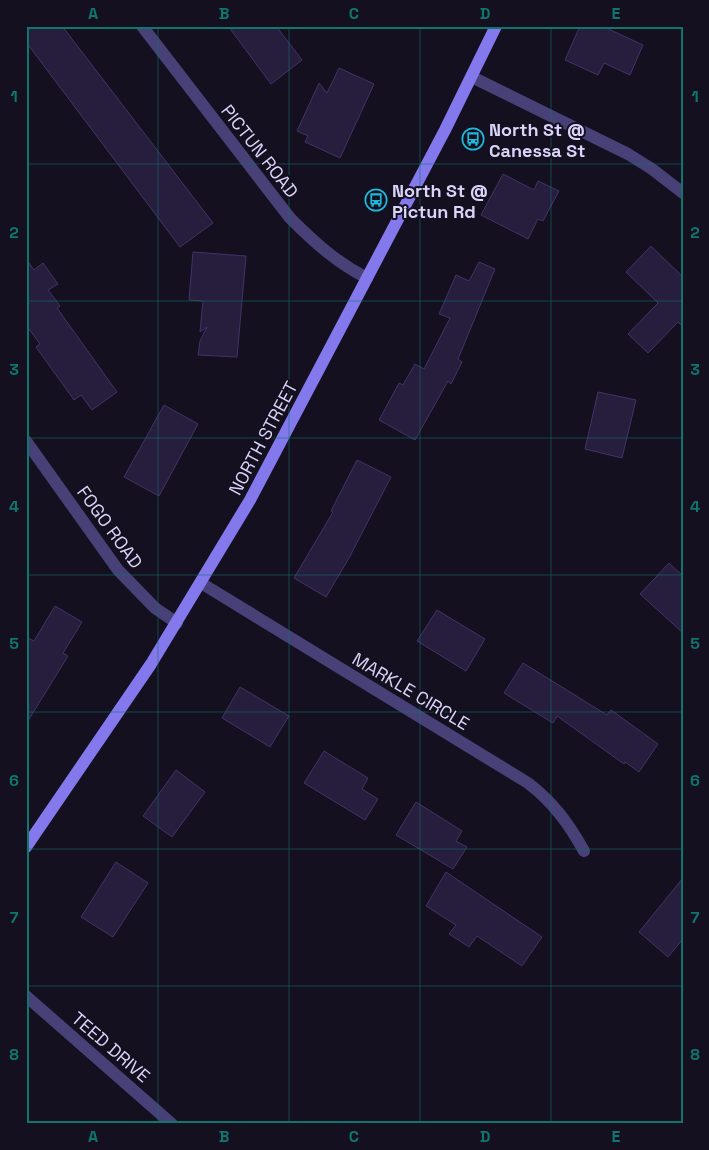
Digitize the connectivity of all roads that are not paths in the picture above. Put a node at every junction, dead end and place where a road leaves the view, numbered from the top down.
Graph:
1 (142, 26) edge
2 (496, 26) edge
3 (472, 77) junction
4 (683, 192) edge
5 (367, 278) junction
6 (26, 441) edge
7 (201, 583) junction
8 (176, 623) junction
9 (26, 848) edge
10 (584, 850) dead end
11 (26, 996) edge
12 (172, 1124) edge

1 - 5 street, PICTUN ROAD
2 - 3 main road, NORTH STREET
3 - 4 street
3 - 5 main road, NORTH STREET
5 - 7 main road, NORTH STREET
6 - 8 street, FOGO ROAD
7 - 8 main road, NORTH STREET
7 - 10 street, MARKLE CIRCLE
8 - 9 main road, NORTH STREET
11 - 12 street, TEED DRIVE

